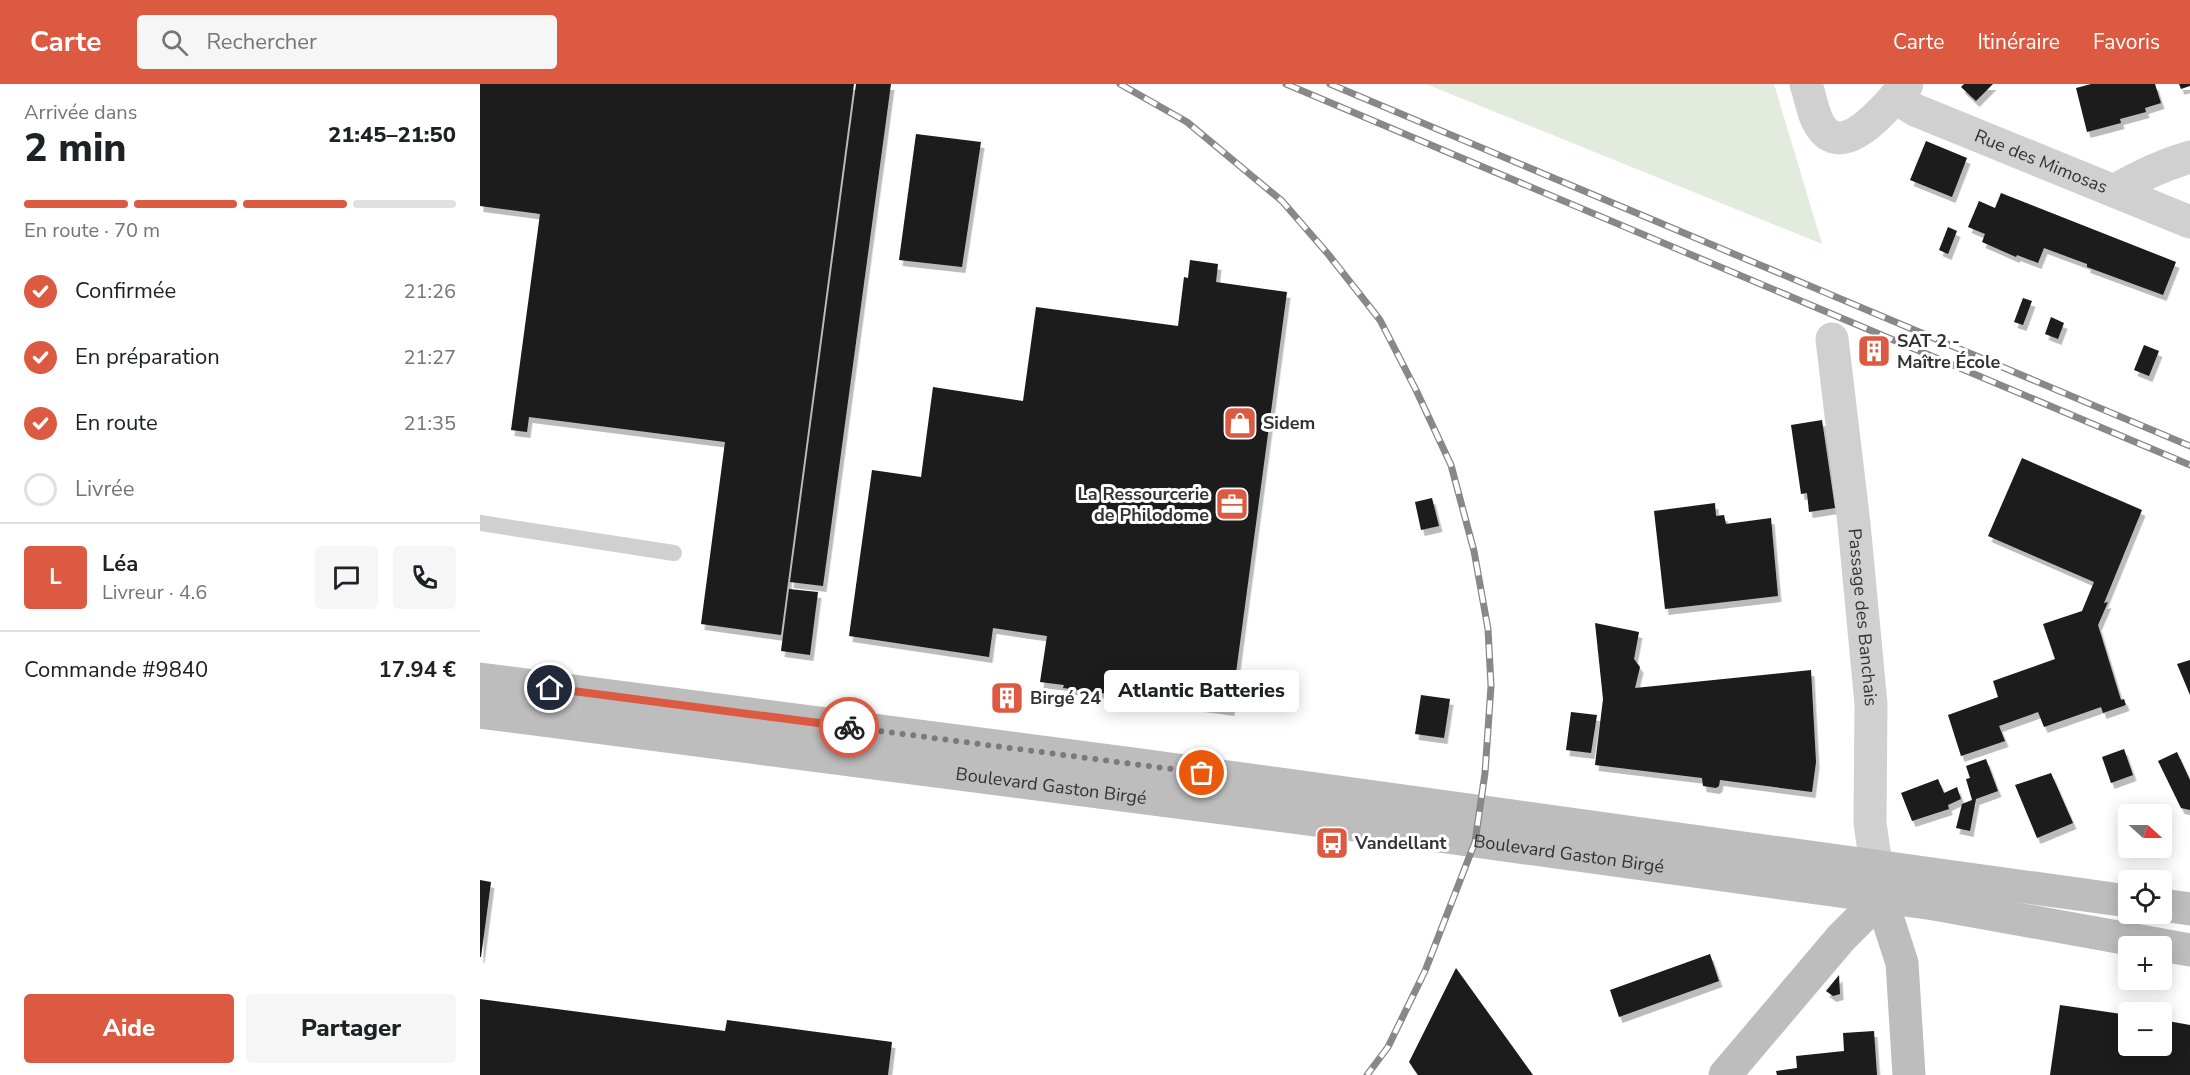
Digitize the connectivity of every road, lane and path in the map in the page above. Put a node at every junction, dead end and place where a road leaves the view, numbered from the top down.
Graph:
1 (1806, 84) edge
2 (1901, 90) edge
3 (2190, 157) edge
4 (2114, 191) junction
5 (2190, 222) edge
6 (1832, 339) dead end
7 (480, 523) edge
8 (674, 553) dead end
9 (480, 680) edge
10 (480, 712) edge
11 (1878, 882) junction
12 (2118, 900) edge
13 (2172, 906) edge
14 (2190, 909) edge
15 (2190, 950) edge
16 (1725, 1075) edge
17 (1909, 1075) edge

1 - 2 street
2 - 4 street, Rue des Mimosas
3 - 4 street
4 - 5 street, Rue des Mimosas
6 - 11 street, Passage des Banchais
7 - 8 lane
9 - 11 main road, Boulevard Gaston Birgé
10 - 11 main road, Boulevard Gaston Birgé
11 - 12 main road, Boulevard Gaston Birgé
11 - 15 main road, Boulevard Gaston Birgé
11 - 16 main road
11 - 17 main road
13 - 14 main road

